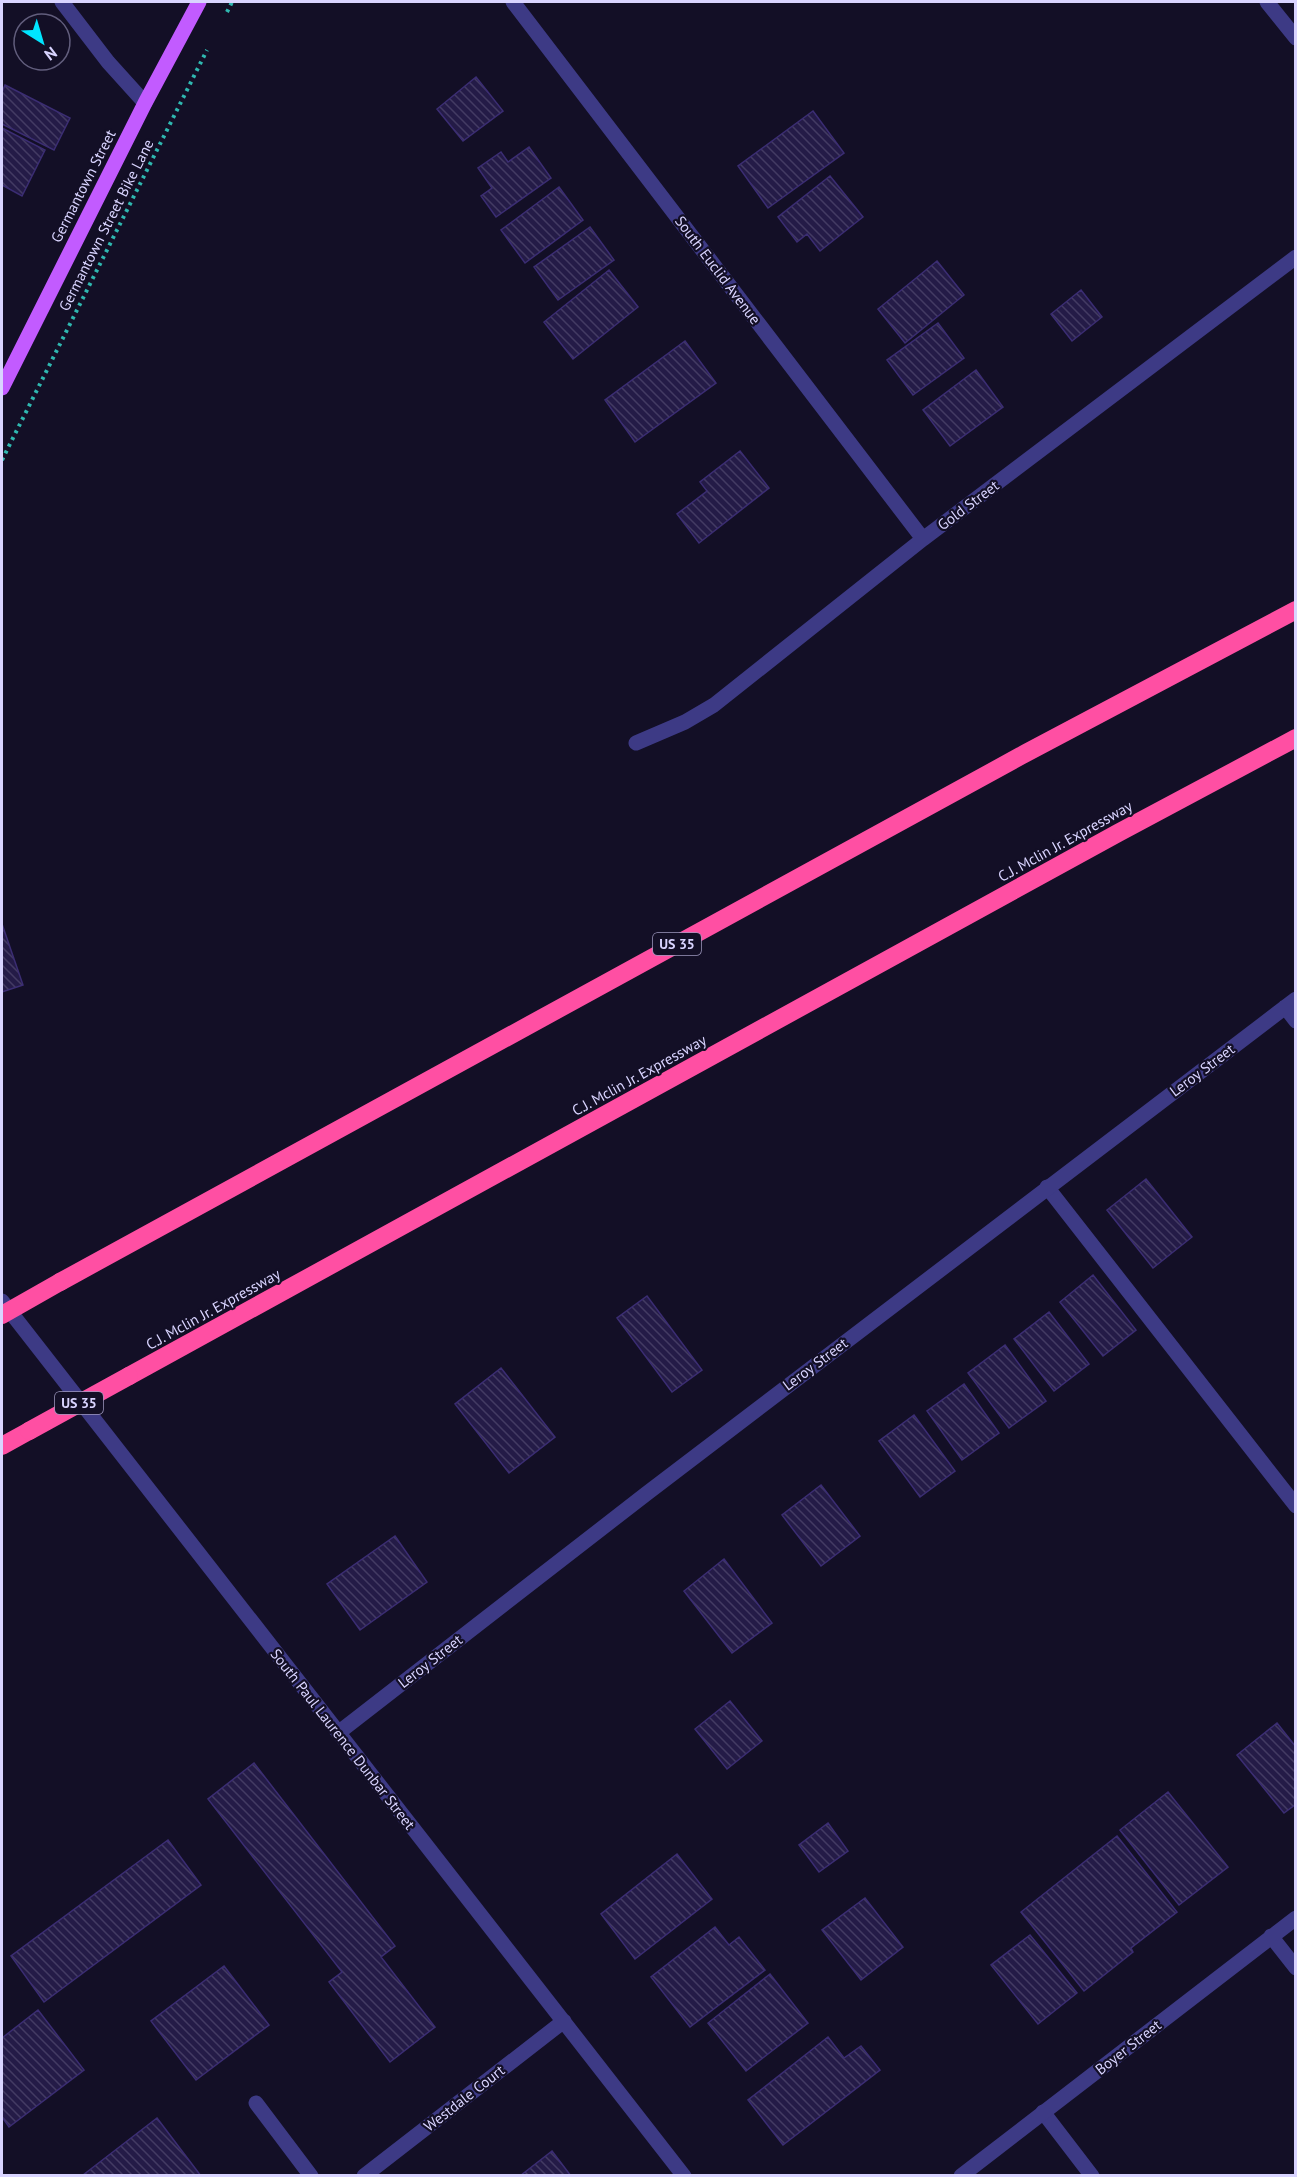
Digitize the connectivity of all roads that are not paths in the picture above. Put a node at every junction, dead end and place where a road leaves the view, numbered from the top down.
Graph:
1 (62, 2) edge
2 (199, 2) edge
3 (513, 2) edge
4 (1267, 2) edge
5 (1296, 38) edge
6 (145, 103) junction
7 (1296, 257) edge
8 (2, 388) edge
9 (923, 539) junction
10 (1296, 610) edge
11 (1296, 738) edge
12 (636, 743) dead end
13 (1290, 1003) edge
14 (1296, 1021) edge
15 (1047, 1187) junction
16 (2, 1302) edge
17 (2, 1315) edge
18 (2, 1446) edge
19 (1296, 1506) edge
20 (338, 1733) junction
21 (1296, 1918) edge
22 (1271, 1936) junction
23 (1296, 1968) edge
24 (564, 2021) junction
25 (256, 2103) dead end
26 (1043, 2112) junction
27 (311, 2175) edge
28 (364, 2175) edge
29 (684, 2175) edge
30 (961, 2175) edge
31 (1092, 2175) edge

1 - 6 street
2 - 6 main road, Germantown Street
3 - 9 street, South Euclid Avenue
4 - 5 street
6 - 8 main road, Germantown Street
7 - 9 street, Gold Street
9 - 12 street, Gold Street
10 - 17 highway, US 35, bridge
11 - 18 highway, C.J. Mclin Jr. Expressway / US 35, bridge
13 - 14 street
13 - 15 street, Leroy Street
15 - 19 street
15 - 20 street, Leroy Street
16 - 20 street, South Paul Laurence Dunbar Street
20 - 24 street, South Paul Laurence Dunbar Street
21 - 22 street, Boyer Street
22 - 23 street
22 - 26 street, Boyer Street
24 - 28 street, Westdale Court
24 - 29 street, South Paul Laurence Dunbar Street
25 - 27 street
26 - 30 street, Boyer Street
26 - 31 street

